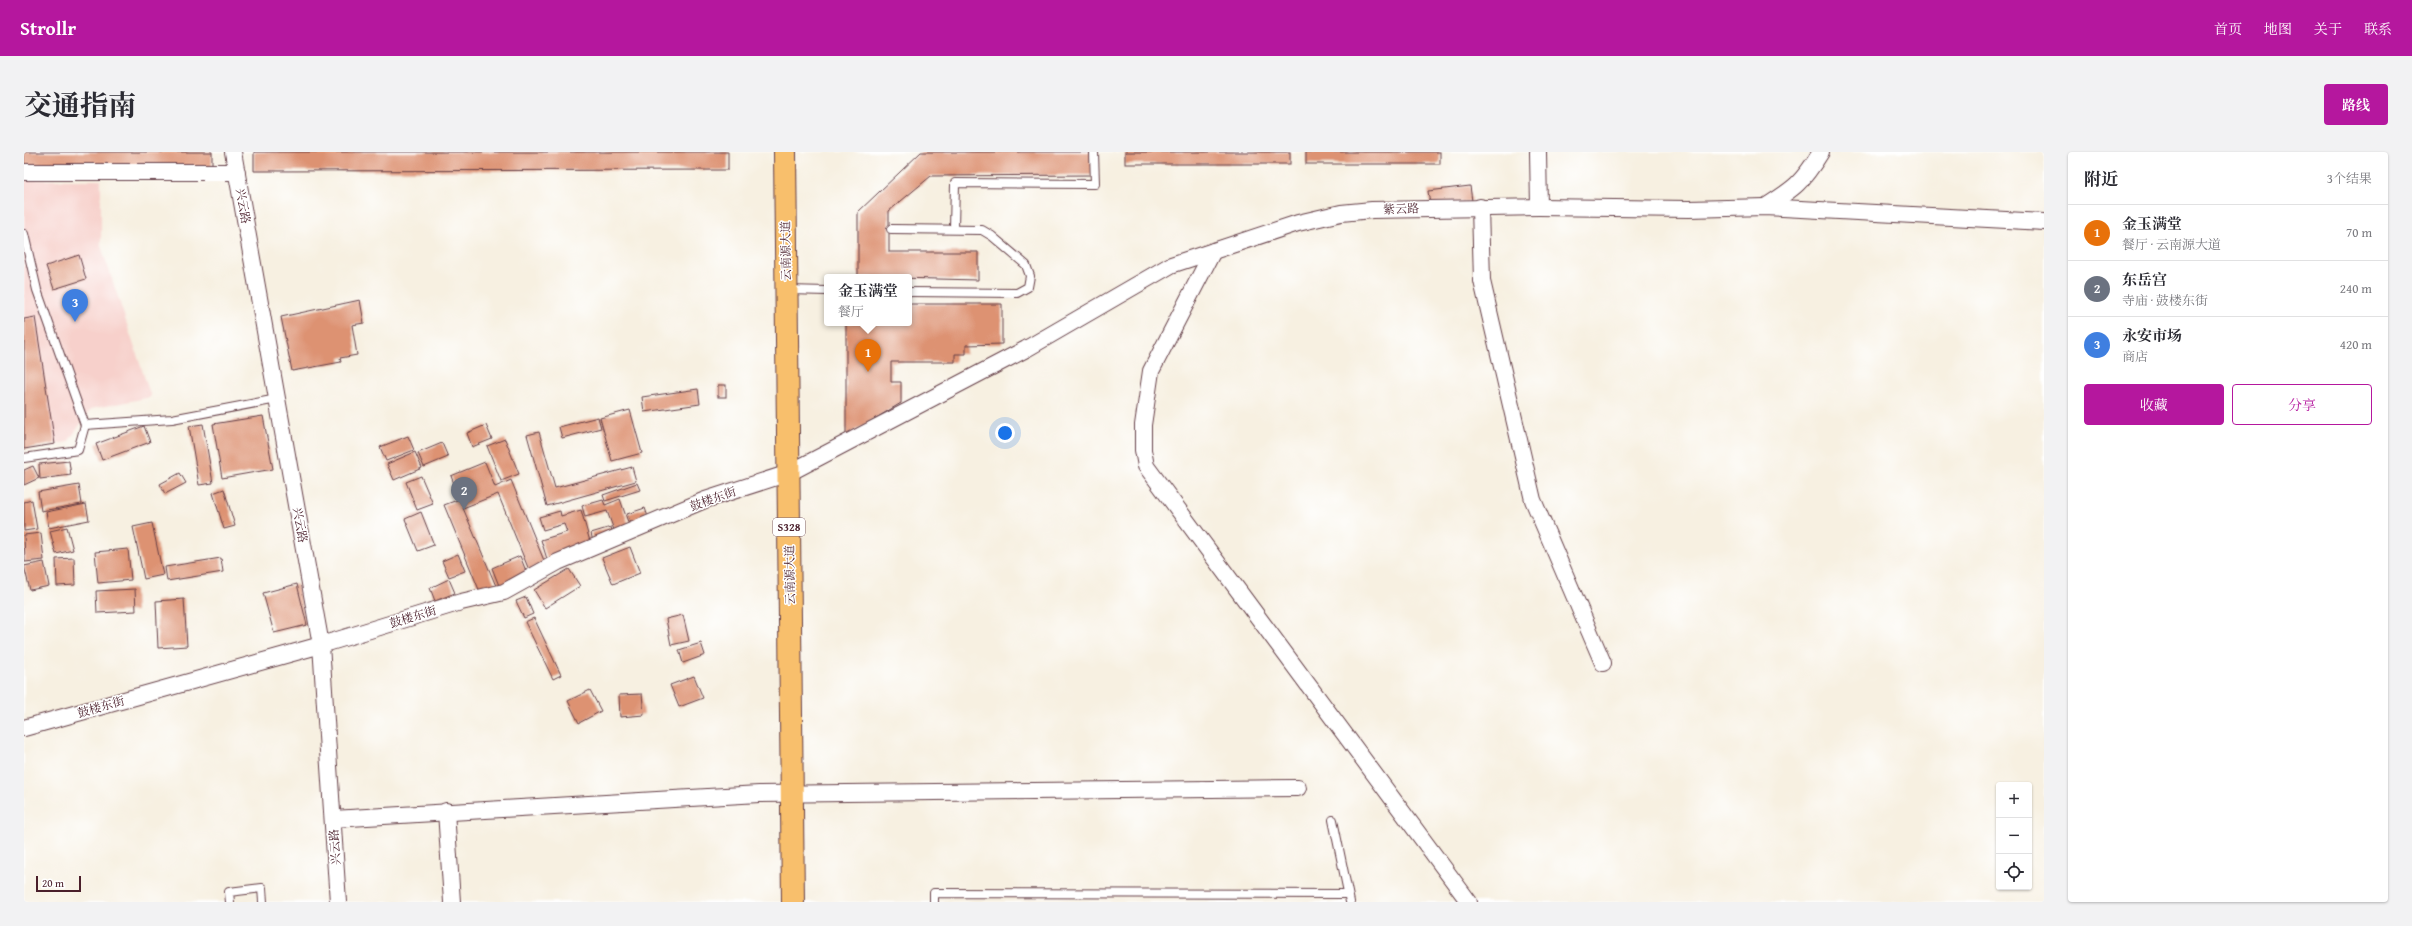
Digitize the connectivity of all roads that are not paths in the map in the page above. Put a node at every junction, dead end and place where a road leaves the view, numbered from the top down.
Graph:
1 (233, 152) edge
2 (785, 152) edge
3 (1094, 152) edge
4 (1538, 152) edge
5 (1821, 152) edge
6 (24, 172) edge
7 (237, 172) junction
8 (1480, 207) junction
9 (1539, 207) junction
10 (1765, 207) junction
11 (2044, 222) edge
12 (890, 229) dead end
13 (954, 229) junction
14 (24, 234) edge
15 (1213, 251) junction
16 (787, 290) junction
17 (824, 291) edge
18 (912, 292) edge
19 (277, 399) junction
20 (86, 425) junction
21 (24, 458) edge
22 (788, 473) junction
23 (321, 645) junction
24 (1603, 663) dead end
25 (24, 728) edge
26 (1298, 788) dead end
27 (792, 794) junction
28 (446, 811) junction
29 (333, 819) junction
30 (1333, 820) dead end
31 (1349, 898) edge
32 (230, 902) edge
33 (263, 902) edge
34 (338, 902) edge
35 (452, 902) edge
36 (793, 902) edge
37 (934, 902) edge
38 (1469, 902) edge

1 - 7 street, 兴云路
2 - 16 main road, 云南源大道 / S328
3 - 13 lane
4 - 9 street
5 - 10 street
6 - 7 street
7 - 19 street, 兴云路
8 - 9 street, 紫云路
8 - 15 street, 紫云路
8 - 24 street
9 - 10 street, 紫云路
10 - 11 street, 紫云路
12 - 13 lane
13 - 18 lane
14 - 20 lane
15 - 22 street, 紫云路
15 - 38 street
16 - 17 lane
16 - 22 main road, 云南源大道 / S328
19 - 20 lane
19 - 23 street, 兴云路
20 - 21 lane
22 - 23 street, 鼓楼东街
22 - 27 main road, 云南源大道 / S328
23 - 25 street, 鼓楼东街
23 - 29 street, 兴云路
26 - 27 street
27 - 28 street
27 - 36 main road, 云南源大道 / S328
28 - 29 street
28 - 35 street
29 - 34 street, 兴云路
30 - 31 lane
31 - 37 lane
32 - 33 lane

